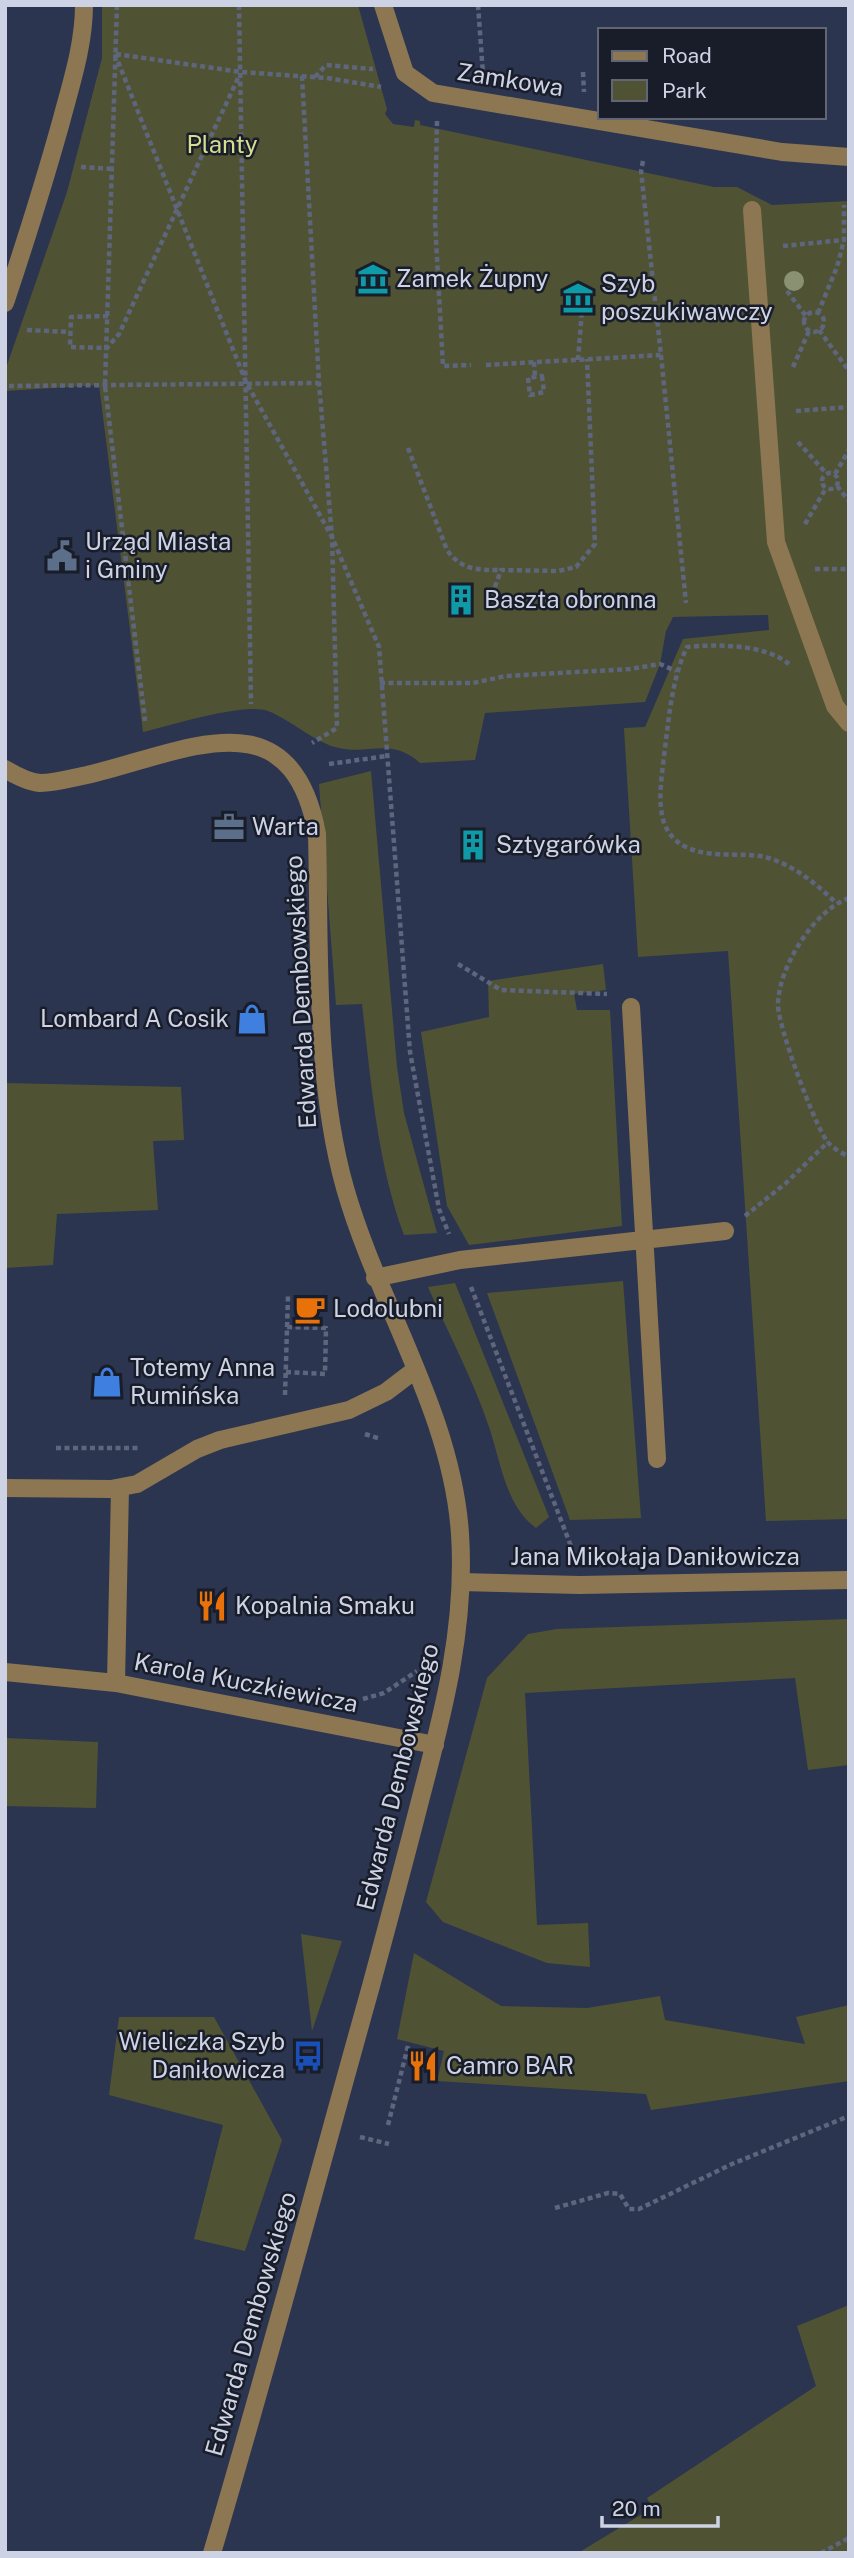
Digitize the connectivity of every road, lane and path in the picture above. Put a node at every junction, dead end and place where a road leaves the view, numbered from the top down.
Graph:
1 (84, 5) edge
2 (117, 5) edge
3 (239, 5) edge
4 (383, 5) edge
5 (478, 5) edge
6 (115, 54) junction
7 (377, 69) dead end
8 (240, 72) junction
9 (583, 72) dead end
10 (483, 75) dead end
11 (302, 76) junction
12 (315, 77) junction
13 (383, 87) dead end
14 (584, 92) dead end
15 (437, 117) dead end
16 (849, 158) edge
17 (643, 161) dead end
18 (81, 167) dead end
19 (113, 169) junction
20 (844, 205) dead end
21 (752, 210) dead end
22 (178, 212) junction
23 (844, 240) junction
24 (849, 248) edge
25 (755, 249) junction
26 (583, 297) dead end
27 (5, 303) edge
28 (818, 313) junction
29 (108, 316) junction
30 (27, 330) dead end
31 (819, 330) junction
32 (70, 332) junction
33 (107, 348) junction
34 (661, 355) junction
35 (587, 359) junction
36 (578, 360) junction
37 (534, 362) junction
38 (471, 365) dead end
39 (486, 365) dead end
40 (849, 371) edge
41 (536, 377) junction
42 (246, 382) junction
43 (319, 383) junction
44 (9, 386) dead end
45 (106, 386) junction
46 (849, 407) edge
47 (767, 413) junction
48 (408, 448) dead end
49 (849, 450) edge
50 (835, 474) junction
51 (837, 486) junction
52 (849, 501) edge
53 (332, 537) junction
54 (502, 570) junction
55 (492, 595) dead end
56 (686, 603) dead end
57 (797, 670) dead end
58 (676, 671) junction
59 (380, 684) junction
60 (251, 704) dead end
61 (145, 721) dead end
62 (849, 723) edge
63 (312, 744) dead end
64 (387, 756) junction
65 (329, 764) dead end
66 (5, 769) edge
67 (849, 898) edge
68 (836, 903) junction
69 (458, 964) dead end
70 (631, 1007) joint
71 (409, 1018) dead end
72 (828, 1142) junction
73 (849, 1157) edge
74 (725, 1231) joint
75 (644, 1242) junction
76 (375, 1278) junction
77 (288, 1296) dead end
78 (287, 1327) junction
79 (415, 1370) junction
80 (286, 1373) junction
81 (285, 1401) dead end
82 (657, 1459) dead end
83 (5, 1488) edge
84 (115, 1488) junction
85 (849, 1580) edge
86 (461, 1582) junction
87 (5, 1672) edge
88 (116, 1683) junction
89 (435, 1745) junction
90 (408, 2046) dead end
91 (849, 2116) edge
92 (388, 2125) dead end
93 (358, 2136) dead end
94 (389, 2144) dead end
95 (555, 2208) dead end
96 (849, 2538) edge
97 (212, 2553) edge
98 (821, 2553) edge

1 - 27 street
2 - 6 path
3 - 8 path
4 - 16 street, Zamkowa
5 - 10 path
6 - 8 path
6 - 19 path
6 - 22 path
7 - 12 path
8 - 11 path
8 - 22 path
8 - 42 path
9 - 14 path
11 - 12 path
11 - 43 path
12 - 13 path
15 - 38 path
17 - 34 path
18 - 19 path
19 - 29 path
20 - 23 path
21 - 25 street
22 - 33 path
22 - 42 path
23 - 24 path
23 - 25 path
23 - 28 path
25 - 47 street
26 - 36 path
28 - 31 path
28 - 31 path
29 - 32 path
29 - 33 path
30 - 32 path
31 - 40 path
32 - 33 path
33 - 45 path
34 - 35 path
34 - 56 path
35 - 36 path
35 - 54 path
36 - 37 path
37 - 39 path
37 - 41 path
41 - 41 path
42 - 43 path
42 - 45 path
42 - 53 path
42 - 60 path
43 - 53 path
44 - 45 path
45 - 61 path
46 - 47 path
47 - 62 street
48 - 54 path
49 - 50 path
50 - 51 path
50 - 51 path
51 - 52 path
53 - 59 path
53 - 63 path
54 - 55 path
57 - 58 path
58 - 59 path
58 - 68 path
59 - 64 path
64 - 65 path
64 - 71 path
66 - 76 street, Edwarda Dembowskiego
67 - 68 path
68 - 72 path
69 - 70 path
70 - 75 street
72 - 73 path
72 - 74 path
74 - 75 street
75 - 76 street
75 - 82 street
76 - 79 street, Edwarda Dembowskiego
77 - 78 path
78 - 80 path
78 - 80 path
79 - 84 street
79 - 86 street, Edwarda Dembowskiego
80 - 81 path
83 - 84 street
84 - 88 street, Karola Kuczkiewicza
85 - 86 street, Jana Mikołaja Daniłowicza
86 - 89 street, Edwarda Dembowskiego
87 - 88 street
88 - 89 street, Karola Kuczkiewicza
89 - 97 street, Edwarda Dembowskiego
90 - 92 path
91 - 95 path
93 - 94 path
96 - 98 path

